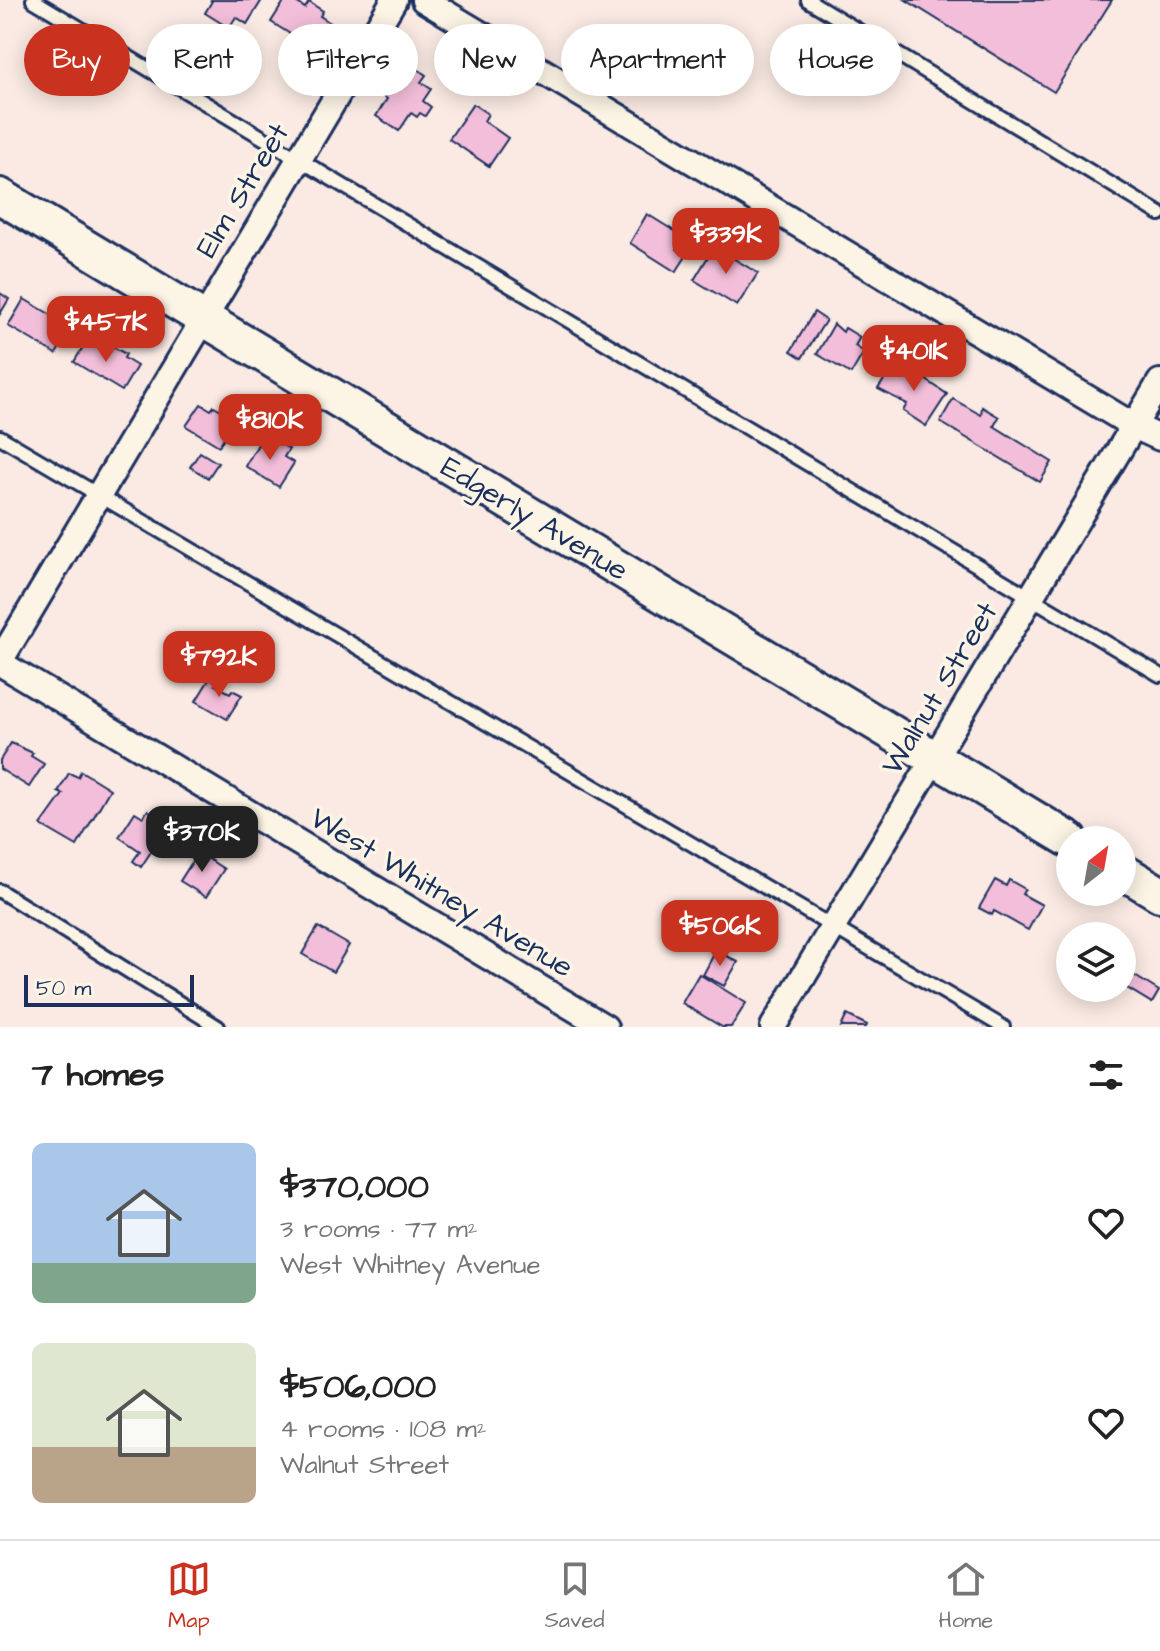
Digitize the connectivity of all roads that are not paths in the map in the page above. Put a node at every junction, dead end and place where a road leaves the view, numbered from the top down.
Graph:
1 (33, 0) edge
2 (394, 0) edge
3 (424, 0) edge
4 (808, 0) edge
5 (298, 159) junction
6 (0, 196) edge
7 (1160, 214) edge
8 (203, 318) junction
9 (1160, 382) edge
10 (1134, 426) junction
11 (0, 437) edge
12 (1160, 438) edge
13 (97, 495) junction
14 (1030, 597) junction
15 (0, 662) edge
16 (1160, 675) edge
17 (935, 759) junction
18 (1056, 832) edge
19 (1136, 879) edge
20 (0, 891) edge
21 (1160, 894) edge
22 (832, 926) junction
23 (218, 1027) edge
24 (605, 1027) edge
25 (773, 1027) edge
26 (1003, 1027) edge

1 - 5 lane
2 - 5 street, Elm Street
3 - 10 street
4 - 7 lane
5 - 8 street, Elm Street
5 - 14 lane
6 - 8 street, Edgerly Avenue
8 - 13 street, Elm Street
8 - 17 street, Edgerly Avenue
9 - 10 street, Walnut Street
10 - 12 street
10 - 14 street, Walnut Street
11 - 13 lane
13 - 15 street, Elm Street
13 - 22 lane
14 - 16 lane
14 - 17 street, Walnut Street
15 - 24 street, West Whitney Avenue
17 - 18 street, Edgerly Avenue
17 - 22 street, Walnut Street
19 - 21 street
20 - 23 lane
22 - 25 street, Walnut Street
22 - 26 lane

